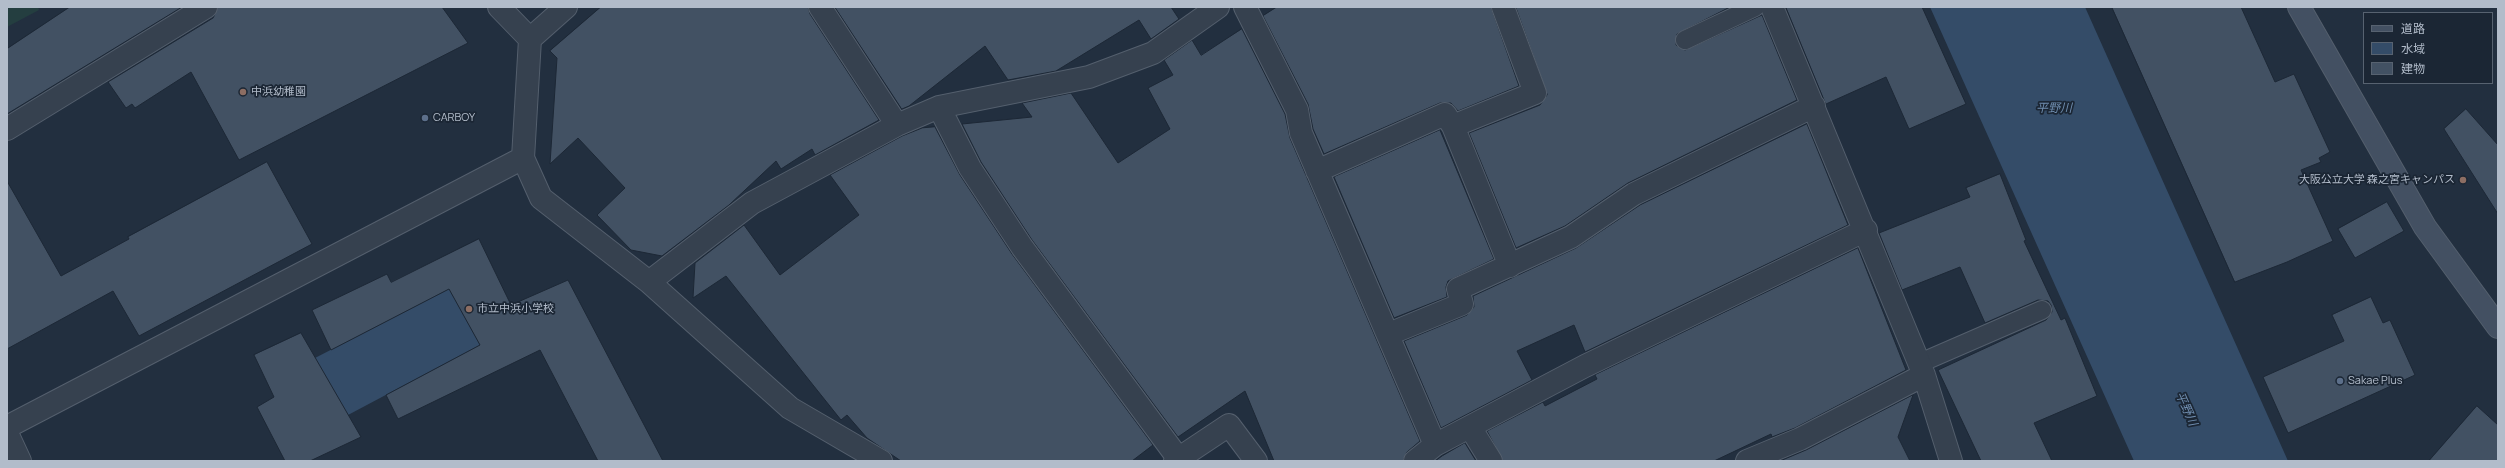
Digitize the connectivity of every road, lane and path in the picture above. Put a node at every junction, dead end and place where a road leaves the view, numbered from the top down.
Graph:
1 (206, 7) edge
2 (499, 7) edge
3 (566, 7) edge
4 (820, 7) edge
5 (1218, 7) edge
6 (1245, 7) edge
7 (1503, 7) edge
8 (1755, 7) edge
9 (1772, 7) edge
10 (2299, 7) edge
11 (530, 39) junction
12 (1685, 40) dead end
13 (1814, 106) junction
14 (939, 107) junction
15 (897, 124) junction
16 (1453, 126) junction
17 (7, 129) edge
18 (523, 158) junction
19 (1317, 171) junction
20 (1866, 230) junction
21 (1510, 266) junction
22 (649, 282) junction
23 (2042, 310) dead end
24 (2498, 327) edge
25 (1389, 334) junction
26 (1922, 369) junction
27 (7, 427) edge
28 (1470, 427) junction
29 (7, 433) edge
30 (1435, 445) junction
31 (1177, 460) edge
32 (20, 461) edge
33 (881, 461) edge
34 (1256, 461) edge
35 (1415, 461) edge
36 (1491, 461) edge
37 (1747, 461) edge
38 (1951, 461) edge

1 - 17 street
2 - 11 street
3 - 11 street
4 - 15 street
5 - 14 street
6 - 19 street
7 - 16 street
8 - 12 lane
9 - 13 street
10 - 24 street
11 - 18 street
13 - 20 street
13 - 21 street
14 - 15 street
14 - 31 street
15 - 22 street
16 - 19 street
16 - 21 street
18 - 22 street
18 - 27 street
19 - 25 street
20 - 26 street
20 - 28 street
21 - 25 street
22 - 33 street
23 - 26 lane
25 - 30 street
26 - 37 street
26 - 38 street
28 - 30 street
28 - 36 street
29 - 32 street
30 - 35 street
31 - 34 street

